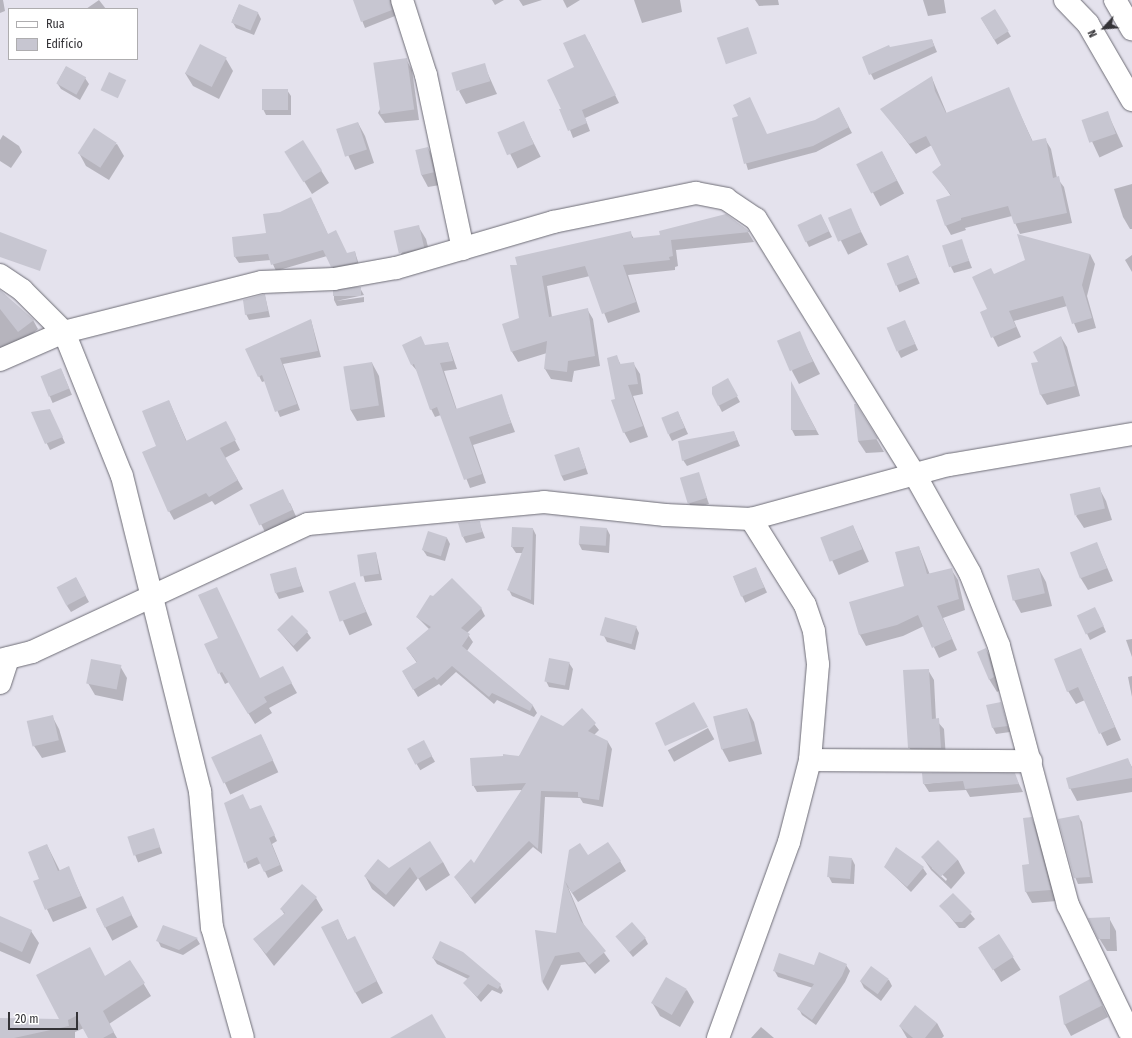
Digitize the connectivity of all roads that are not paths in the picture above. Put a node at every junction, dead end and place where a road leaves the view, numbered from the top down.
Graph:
1 (402, 0) edge
2 (1065, 0) edge
3 (1115, 0) edge
4 (1132, 29) edge
5 (1132, 100) edge
6 (463, 249) junction
7 (0, 275) edge
8 (64, 332) junction
9 (0, 360) edge
10 (1132, 434) edge
11 (915, 475) junction
12 (751, 519) junction
13 (152, 597) junction
14 (4, 659) edge
15 (0, 683) edge
16 (810, 760) junction
17 (1031, 761) junction
18 (1126, 1033) edge
19 (243, 1038) edge
20 (718, 1038) edge

1 - 6 street
2 - 5 street
3 - 4 street
6 - 8 street
6 - 11 street
7 - 8 street
8 - 9 street
8 - 13 street
10 - 11 street
11 - 12 street
11 - 17 street
12 - 13 street
12 - 16 street
13 - 14 street
13 - 19 street
14 - 15 street
16 - 17 street
16 - 20 street
17 - 18 street

